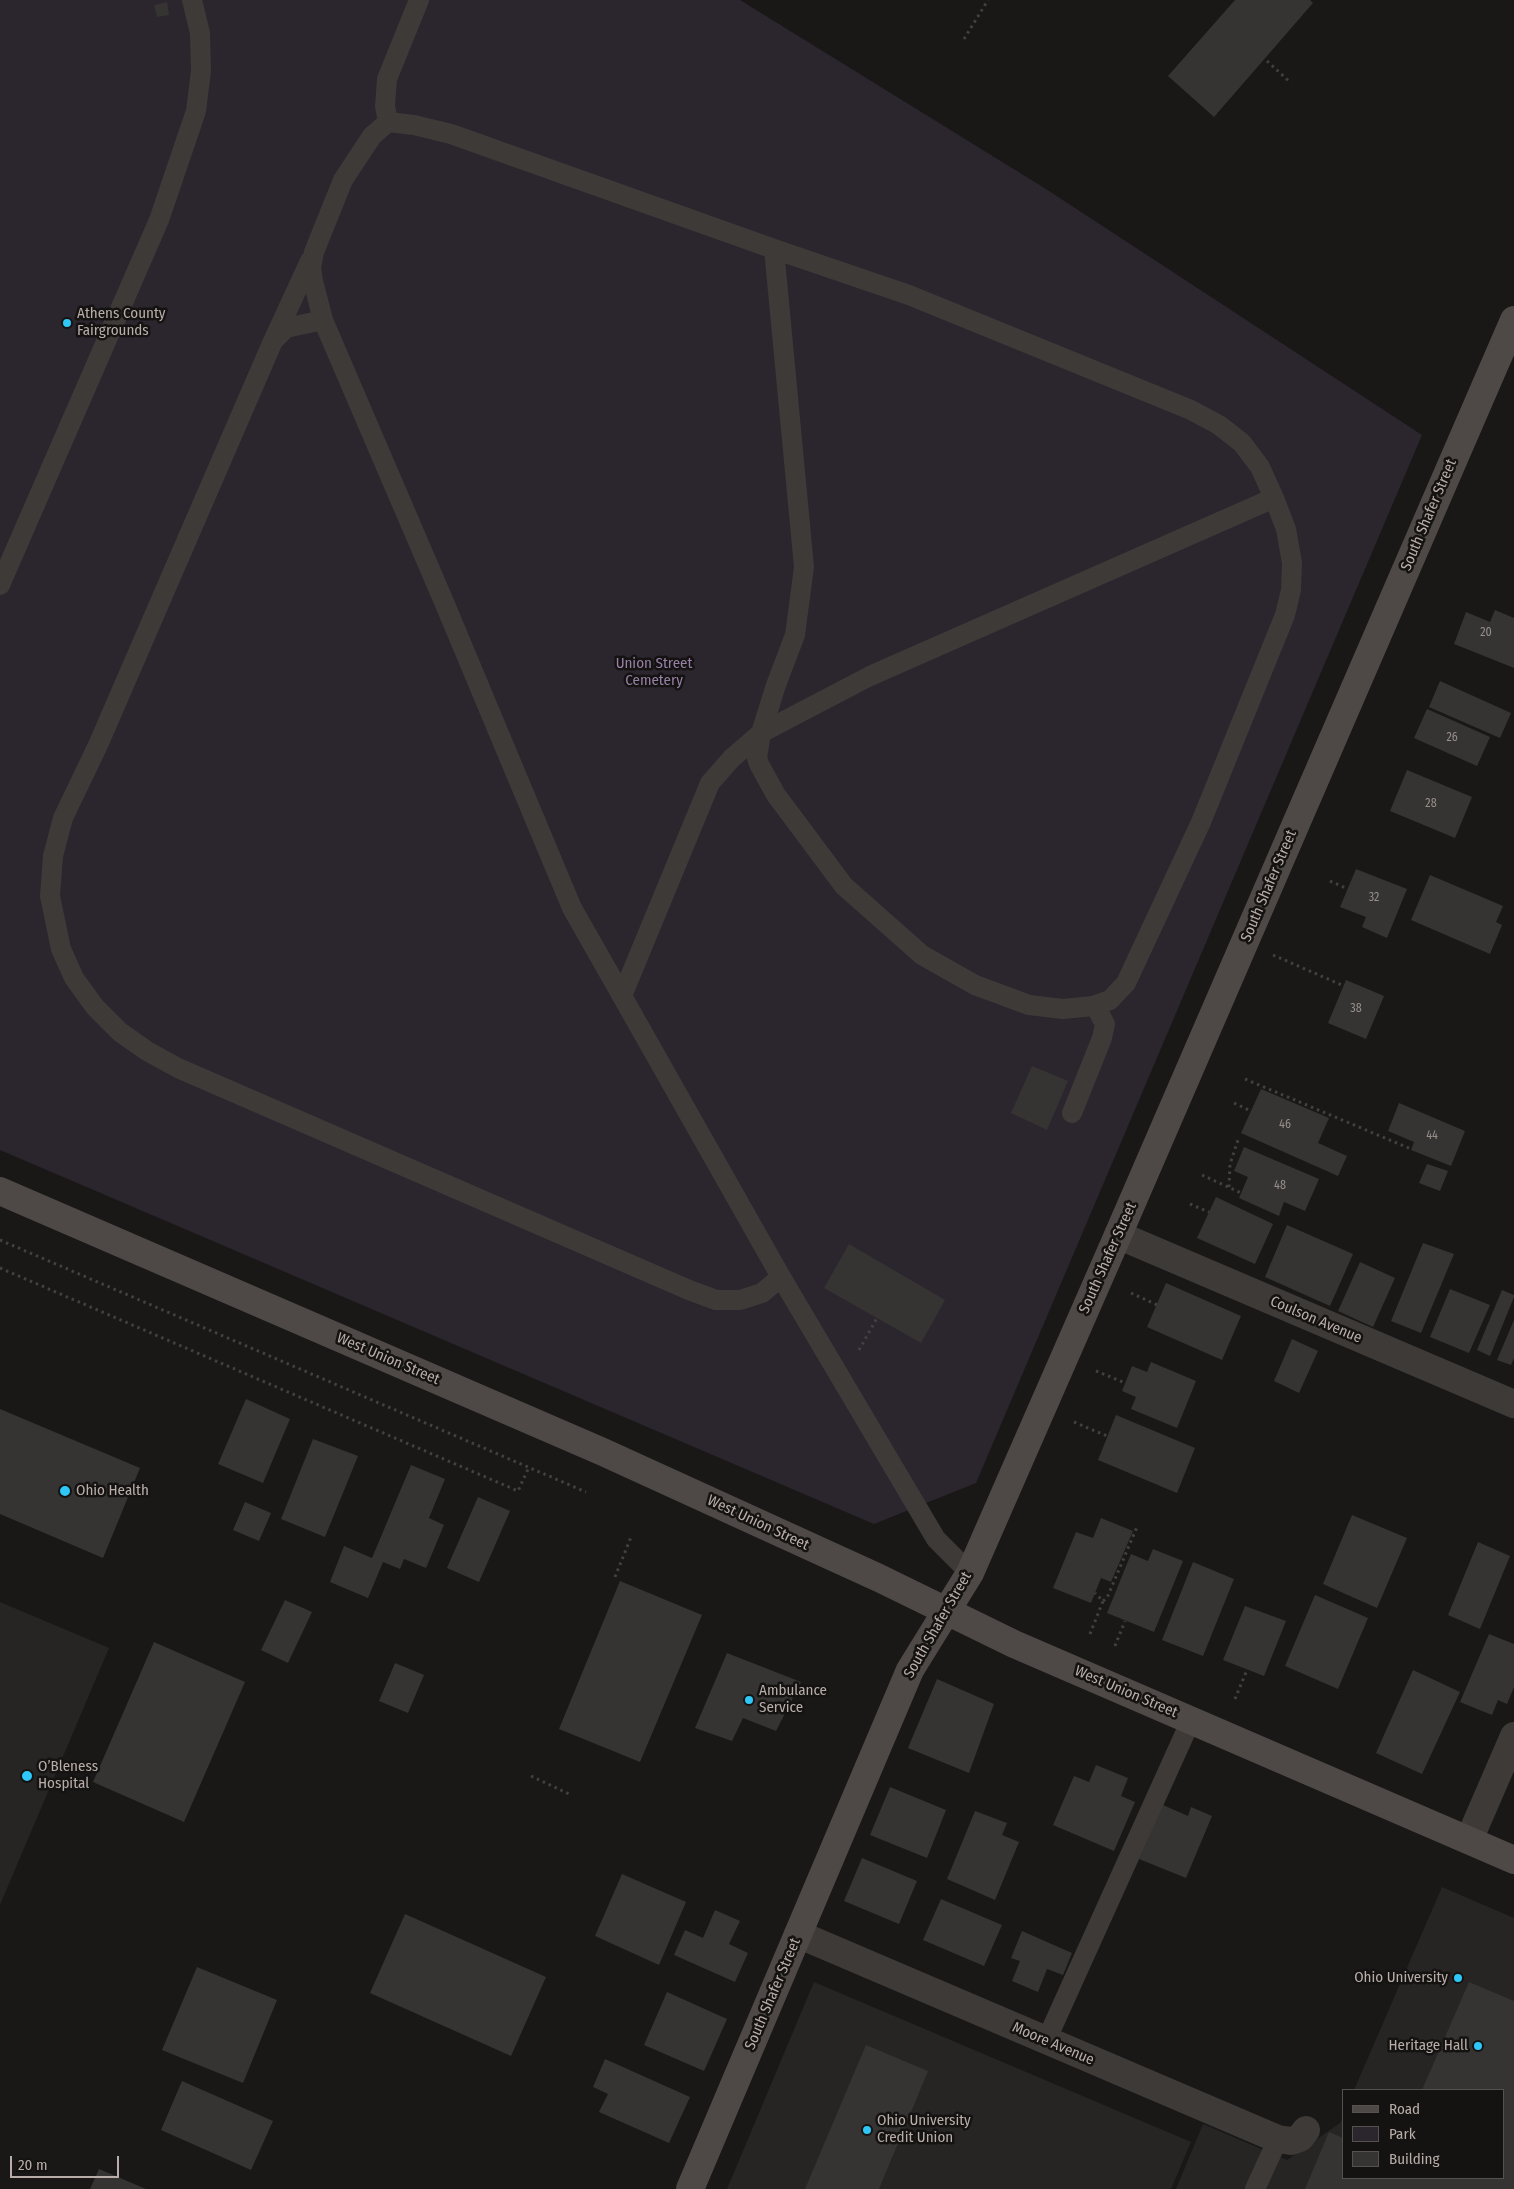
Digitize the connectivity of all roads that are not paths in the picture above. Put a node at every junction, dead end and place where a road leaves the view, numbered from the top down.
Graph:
1 (192, 0) edge
2 (419, 0) edge
3 (388, 122) junction
4 (774, 249) junction
5 (314, 252) junction
6 (323, 320) junction
7 (1514, 320) edge
8 (273, 341) junction
9 (1274, 498) junction
10 (0, 585) edge
11 (761, 733) junction
12 (622, 996) junction
13 (1093, 1006) junction
14 (1072, 1113) dead end
15 (0, 1192) edge
16 (1118, 1235) junction
17 (781, 1277) junction
18 (1514, 1404) edge
19 (970, 1573) junction
20 (946, 1610) junction
21 (1191, 1720) junction
22 (1514, 1736) edge
23 (1469, 1840) junction
24 (1514, 1860) edge
25 (798, 1934) junction
26 (1046, 2041) junction
27 (1306, 2130) dead end
28 (1278, 2139) junction
29 (690, 2189) edge
30 (1255, 2189) edge

1 - 10 lane
2 - 3 lane
3 - 4 lane
3 - 5 lane
4 - 9 lane
4 - 11 lane
5 - 6 lane
5 - 8 lane
6 - 8 lane
6 - 12 lane
7 - 16 street, South Shafer Street
8 - 17 lane
9 - 11 lane
9 - 13 lane
11 - 12 lane
11 - 13 lane
12 - 17 lane
13 - 14 lane
15 - 20 street, West Union Street
16 - 18 street, Coulson Avenue
16 - 19 street, South Shafer Street
17 - 19 lane
19 - 20 street, South Shafer Street
20 - 21 street, West Union Street
20 - 25 street, South Shafer Street
21 - 23 street, West Union Street
21 - 26 lane
22 - 23 street
23 - 24 street, West Union Street
25 - 26 street, Moore Avenue
25 - 29 street, South Shafer Street
26 - 28 street, Moore Avenue
27 - 28 street, Moore Avenue
28 - 30 lane

